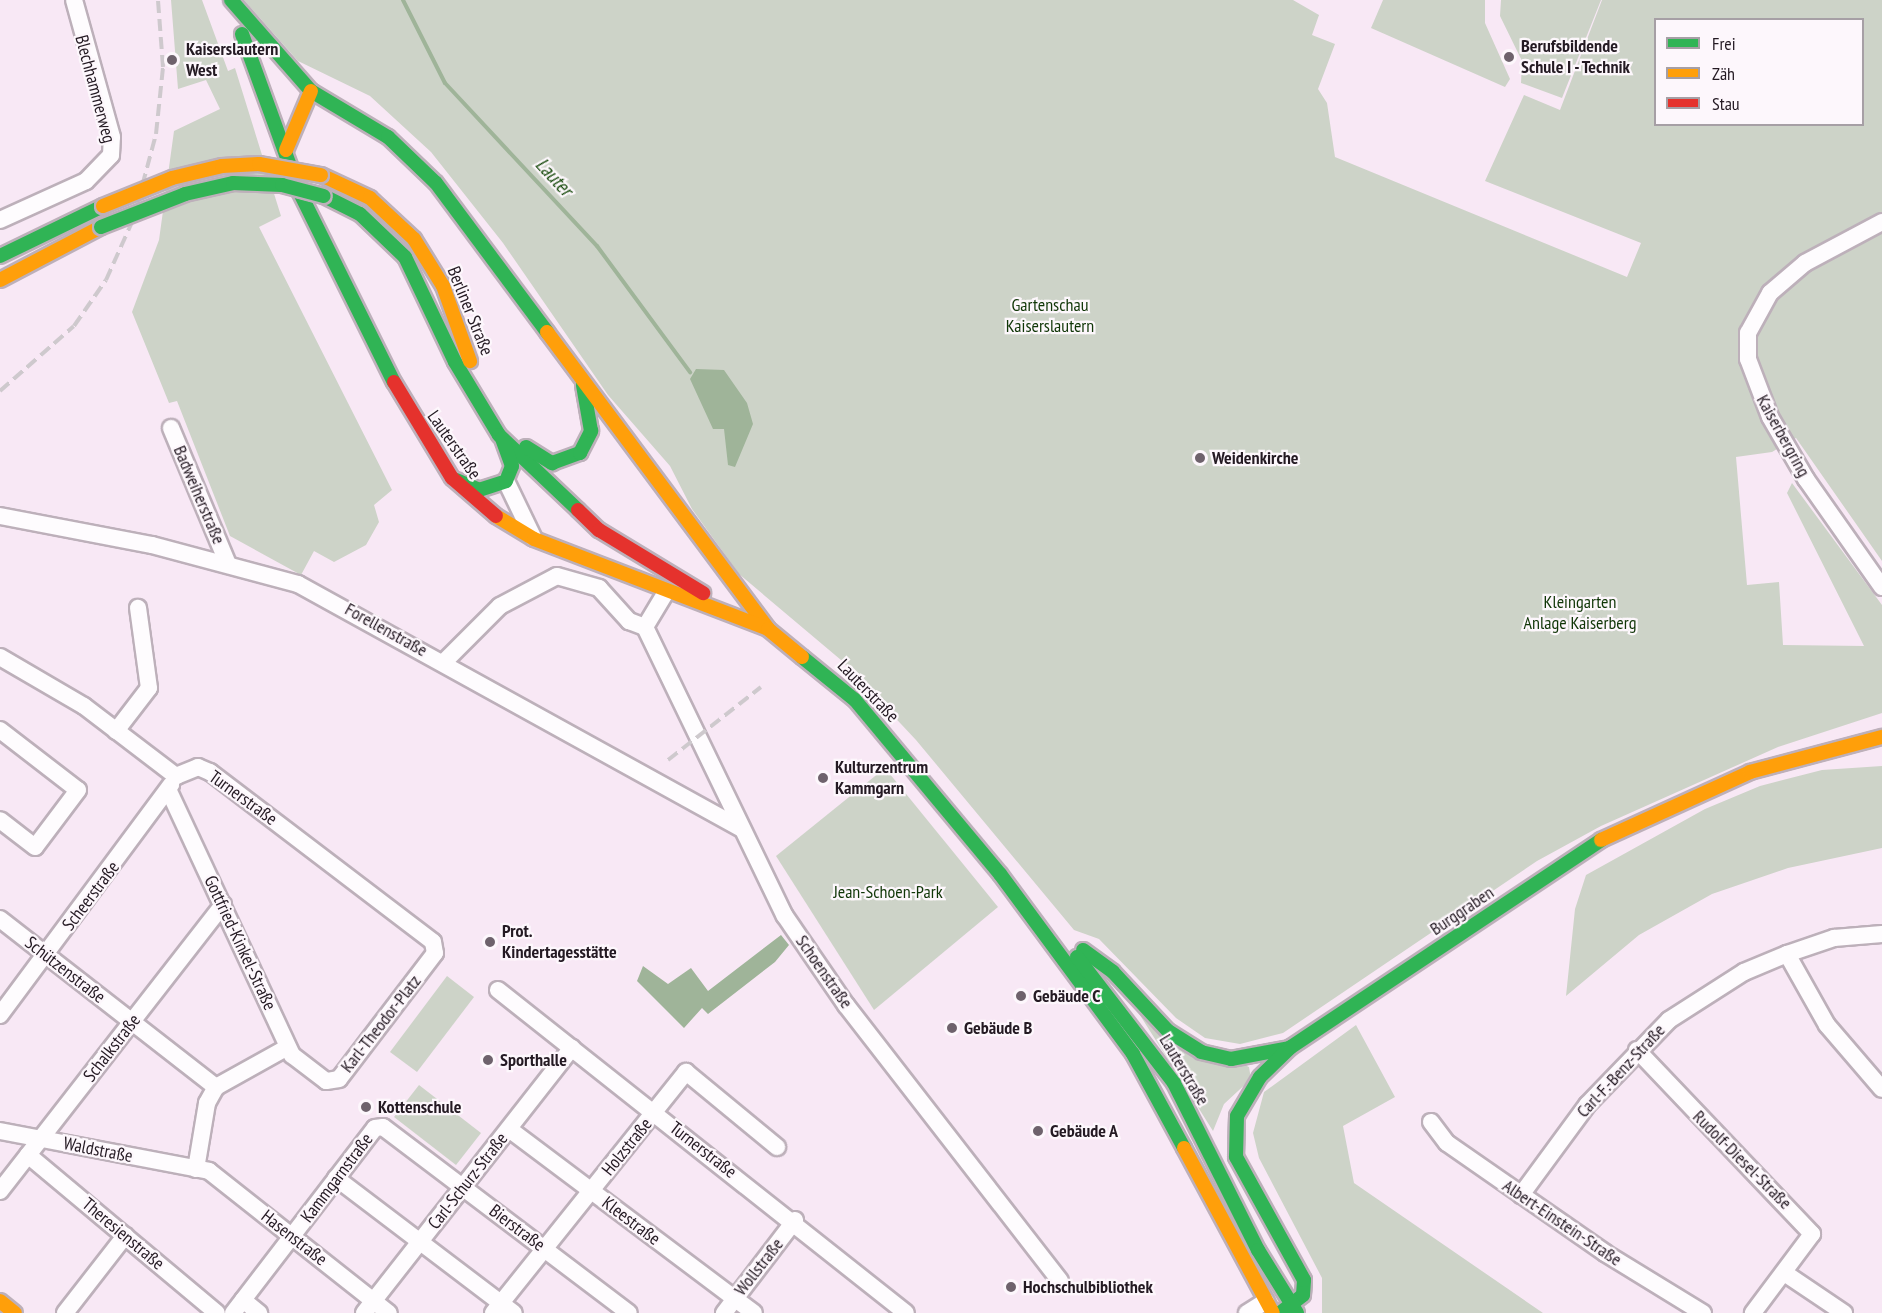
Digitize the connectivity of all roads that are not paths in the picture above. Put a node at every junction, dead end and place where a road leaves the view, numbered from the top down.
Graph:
1 (74, 0) edge
2 (229, 0) edge
3 (242, 34) junction
4 (296, 94) junction
5 (279, 137) junction
6 (286, 150) junction
7 (0, 220) edge
8 (1882, 222) edge
9 (0, 256) edge
10 (0, 280) edge
11 (581, 380) junction
12 (171, 428) dead end
13 (499, 435) junction
14 (521, 443) junction
15 (543, 477) junction
16 (452, 478) junction
17 (506, 481) junction
18 (0, 516) edge
19 (534, 539) junction
20 (227, 562) junction
21 (1882, 587) edge
22 (666, 592) junction
23 (138, 608) dead end
24 (645, 627) junction
25 (768, 629) junction
26 (0, 657) edge
27 (444, 662) junction
28 (0, 730) edge
29 (116, 731) junction
30 (1877, 740) edge
31 (176, 776) junction
32 (170, 793) junction
33 (0, 820) edge
34 (740, 828) junction
35 (1000, 874) junction
36 (223, 905) junction
37 (0, 919) edge
38 (1882, 934) edge
39 (1069, 947) junction
40 (1787, 954) junction
41 (46, 955) junction
42 (431, 958) joint
43 (498, 990) dead end
44 (0, 1015) edge
45 (132, 1023) junction
46 (288, 1047) junction
47 (1291, 1047) junction
48 (572, 1048) junction
49 (1637, 1050) junction
50 (326, 1081) joint
51 (216, 1087) junction
52 (1882, 1089) edge
53 (655, 1113) junction
54 (1431, 1122) dead end
55 (375, 1128) joint
56 (509, 1129) junction
57 (0, 1131) edge
58 (40, 1139) junction
59 (777, 1148) dead end
60 (28, 1155) junction
61 (196, 1169) junction
62 (336, 1178) junction
63 (462, 1187) junction
64 (0, 1191) edge
65 (592, 1192) junction
66 (1521, 1195) junction
67 (795, 1220) junction
68 (125, 1236) junction
69 (292, 1236) junction
70 (420, 1242) junction
71 (545, 1249) junction
72 (1287, 1250) junction
73 (1786, 1274) junction
74 (1060, 1281) dead end
75 (1281, 1291) junction
76 (735, 1299) junction
77 (0, 1301) edge
78 (238, 1307) edge
79 (368, 1307) edge
80 (1270, 1307) edge
81 (503, 1310) edge
82 (1290, 1310) edge
83 (15, 1313) edge
84 (65, 1313) edge
85 (217, 1313) edge
86 (259, 1313) edge
87 (388, 1313) edge
88 (629, 1313) edge
89 (724, 1313) edge
90 (753, 1313) edge
91 (906, 1313) edge
92 (1247, 1313) edge
93 (1703, 1313) edge
94 (1753, 1313) edge
95 (1844, 1313) edge

1 - 7 street, Blechhammerweg
2 - 3 main road, Lauterstraße
2 - 4 main road, Lauterstraße
3 - 4 main road, Lauterstraße
3 - 5 main road, Lauterstraße
4 - 5 main road
4 - 6 main road
4 - 11 main road, Lauterstraße
5 - 6 main road, Lauterstraße
6 - 16 main road, Lauterstraße
8 - 21 street, Kaiserbergring
9 - 14 main road, Berliner Straße, bridge
10 - 13 main road, Berliner Straße, bridge
11 - 14 main road
11 - 25 main road, Lauterstraße
12 - 20 street, Badweiherstraße
13 - 15 main road, Berliner Straße
13 - 17 main road
14 - 15 main road, Berliner Straße
15 - 25 main road, Berliner Straße
16 - 17 main road
16 - 19 main road, Lauterstraße
17 - 19 street
18 - 20 street, Forellenstraße
19 - 22 main road, Lauterstraße
20 - 27 street, Forellenstraße
22 - 24 street
22 - 25 main road, Lauterstraße
23 - 29 street
24 - 27 street
24 - 34 street, Schoenstraße
25 - 35 main road, Lauterstraße
26 - 29 street
27 - 34 street, Forellenstraße
28 - 33 street
29 - 31 street
30 - 47 main road, Burggraben
31 - 32 street, Scheerstraße
31 - 42 street, Turnerstraße
32 - 36 street, Gottfried-Kinkel-Straße
32 - 41 street, Scheerstraße
34 - 74 street, Schoenstraße
35 - 39 main road, Lauterstraße
35 - 80 main road, Lauterstraße
36 - 45 street, Schalkstraße
36 - 46 street, Gottfried-Kinkel-Straße
37 - 41 street, Schützenstraße
38 - 40 street, Carl-F.-Benz-Straße
39 - 47 main road
39 - 75 main road, Lauterstraße
40 - 49 street, Carl-F.-Benz-Straße
40 - 52 street
41 - 44 street, Scheerstraße
41 - 45 street, Schützenstraße
42 - 50 street, Karl-Theodor-Platz
43 - 48 street, Turnerstraße
45 - 51 street, Schützenstraße
45 - 58 street, Schalkstraße
46 - 50 street, Gottfried-Kinkel-Straße
46 - 51 street
47 - 72 main road, Burggraben
48 - 53 street, Turnerstraße
48 - 56 street, Carl-Schurz-Straße
49 - 66 street, Carl-F.-Benz-Straße
49 - 73 street, Rudolf-Diesel-Straße
51 - 61 street
53 - 59 street, Holzstraße
53 - 65 street, Holzstraße
53 - 67 street, Turnerstraße
54 - 66 street, Albert-Einstein-Straße
55 - 62 street, Kammgarnstraße
55 - 63 street, Bierstraße
56 - 63 street, Carl-Schurz-Straße
56 - 65 street, Kleestraße
57 - 58 street, Waldstraße
58 - 60 street, Schalkstraße
58 - 61 street, Waldstraße
60 - 64 street, Schalkstraße
60 - 68 street, Theresienstraße
61 - 69 street, Hasenstraße
62 - 69 street, Kammgarnstraße
62 - 70 street
63 - 70 street, Carl-Schurz-Straße
63 - 71 street, Bierstraße
65 - 71 street, Holzstraße
65 - 76 street, Kleestraße
66 - 93 street, Albert-Einstein-Straße
67 - 76 street, Wollstraße
67 - 91 street, Turnerstraße
68 - 84 street
68 - 85 street, Theresienstraße
69 - 78 street, Kammgarnstraße
69 - 79 street, Hasenstraße
70 - 79 street, Carl-Schurz-Straße
70 - 81 street
71 - 81 street, Holzstraße
71 - 88 street, Bierstraße
72 - 75 main road, Burggraben
72 - 82 main road, Burggraben
73 - 94 street, Rudolf-Diesel-Straße
73 - 95 street
75 - 80 main road
75 - 82 main road, Lauterstraße
76 - 89 street, Wollstraße
76 - 90 street, Kleestraße
77 - 83 main road
78 - 86 street
79 - 87 street, Hasenstraße
80 - 92 street

